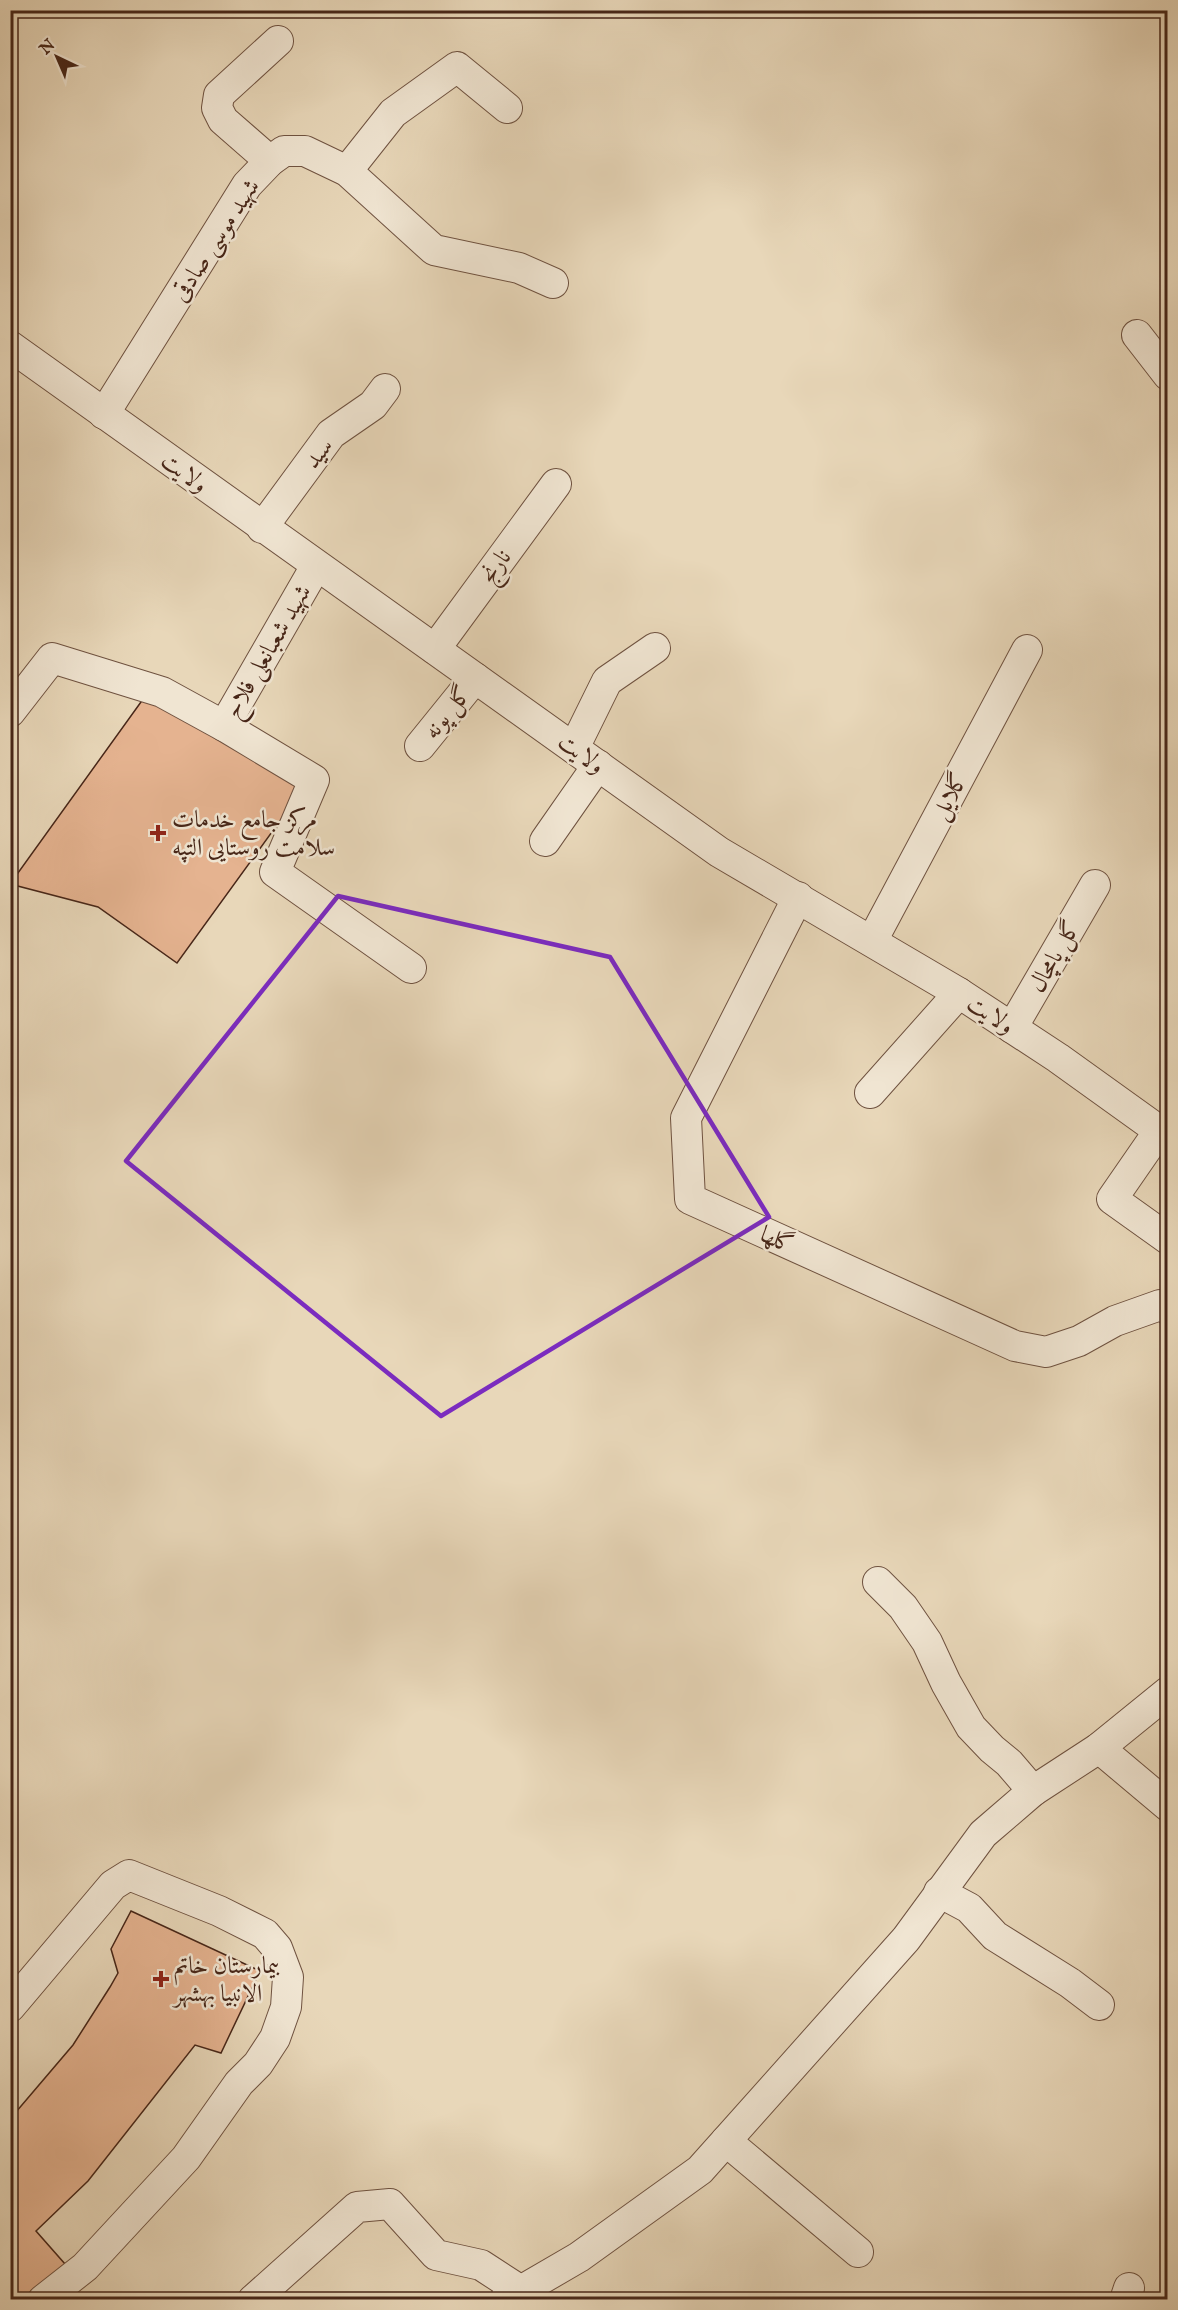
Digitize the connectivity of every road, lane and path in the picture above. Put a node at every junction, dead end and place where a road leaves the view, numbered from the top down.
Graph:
1 (278, 41) dead end
2 (507, 108) dead end
3 (270, 161) junction
4 (347, 171) junction
5 (553, 283) dead end
6 (1137, 335) dead end
7 (10, 346) edge
8 (1167, 375) edge
9 (385, 389) dead end
10 (104, 414) junction
11 (556, 484) dead end
12 (262, 528) junction
13 (316, 566) junction
14 (655, 648) dead end
15 (435, 649) junction
16 (1027, 650) dead end
17 (475, 678) junction
18 (10, 712) edge
19 (224, 726) junction
20 (420, 746) dead end
21 (586, 756) junction
22 (545, 841) dead end
23 (1095, 885) dead end
24 (798, 897) junction
25 (872, 941) junction
26 (411, 968) dead end
27 (959, 993) junction
28 (1012, 1028) junction
29 (870, 1093) dead end
30 (1163, 1134) edge
31 (1167, 1239) edge
32 (1167, 1309) edge
33 (878, 1582) dead end
34 (1167, 1692) edge
35 (1099, 1748) junction
36 (1033, 1791) junction
37 (1167, 1806) edge
38 (939, 1892) junction
39 (1099, 2005) dead end
40 (10, 2007) edge
41 (726, 2141) junction
42 (858, 2252) dead end
43 (513, 2295) edge
44 (44, 2300) edge
45 (253, 2300) edge

1 - 3 street
2 - 4 street
3 - 4 street, شهید موسی صادقی
3 - 10 street, شهید موسی صادقی
4 - 5 street, شهید موسی صادقی
6 - 8 street
7 - 10 street, ولایت
9 - 12 street, سید
10 - 12 street, ولایت
11 - 15 street, نارنج
12 - 13 street, ولایت
13 - 15 street, ولایت
13 - 19 street, شهید شعبانعلی فلاح
14 - 21 street
15 - 17 street, ولایت
16 - 25 street, گلایل
17 - 20 street, گل پونه
17 - 21 street, ولایت
18 - 19 street
19 - 26 street, شهید شعبانعلی فلاح
21 - 22 street
21 - 24 street, ولایت
23 - 28 street, گل پامچال
24 - 25 street, ولایت
24 - 32 street, گلها
25 - 27 street, ولایت
27 - 28 street, ولایت
27 - 29 street
28 - 30 street, ولایت
30 - 31 street
33 - 36 street
34 - 35 street
35 - 36 street
35 - 37 street
36 - 38 street
38 - 39 street
38 - 41 street
40 - 44 street
41 - 42 street
41 - 43 street
43 - 45 street

